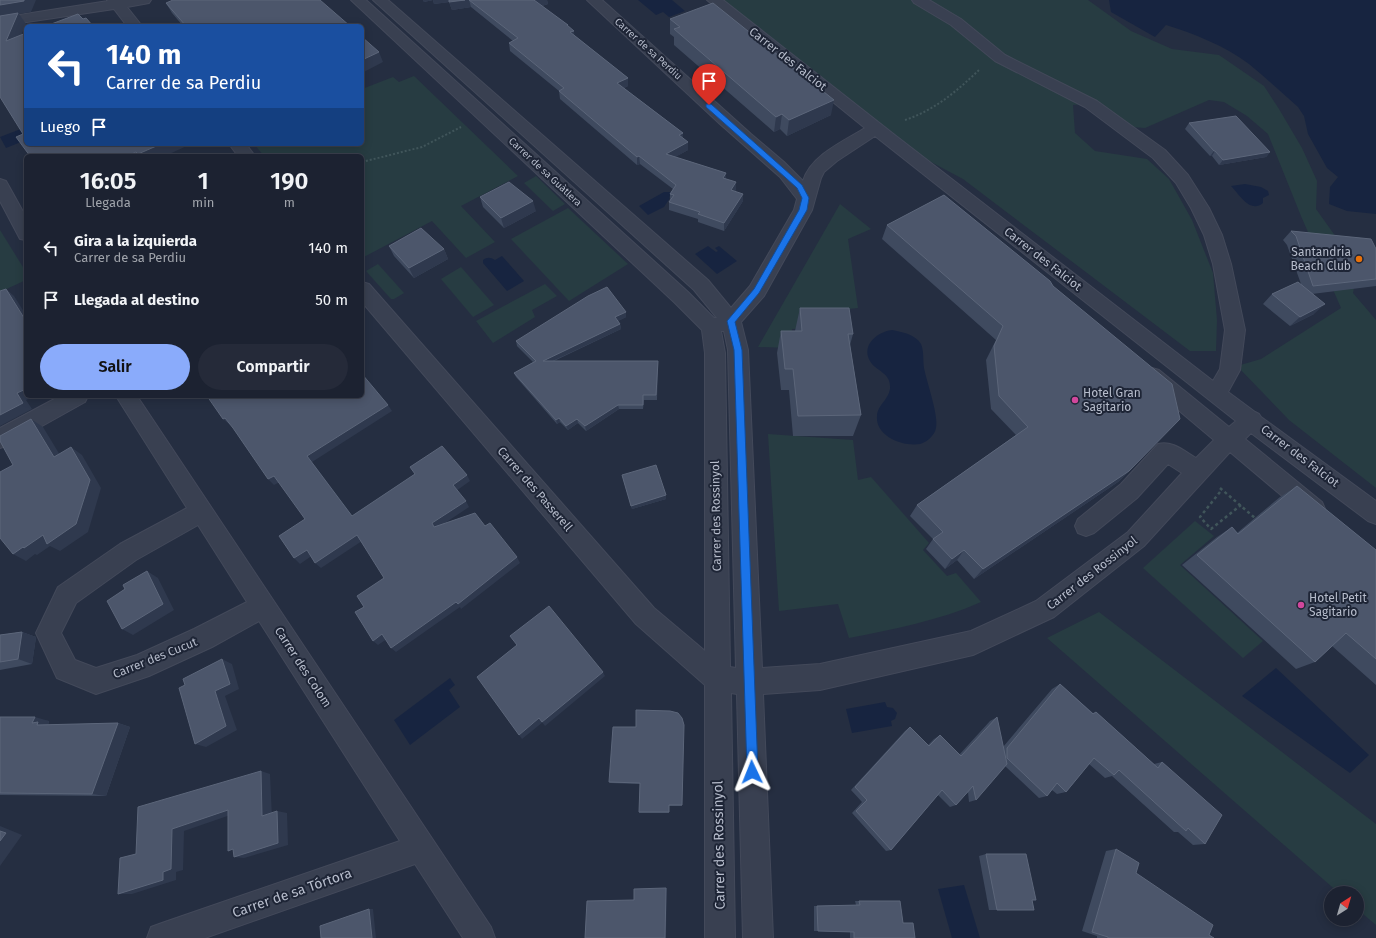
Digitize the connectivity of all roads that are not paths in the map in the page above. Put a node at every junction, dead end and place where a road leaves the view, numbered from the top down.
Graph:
1 (144, 0) edge
2 (358, 0) edge
3 (380, 0) edge
4 (594, 0) edge
5 (714, 0) edge
6 (919, 0) edge
7 (116, 2) edge
8 (0, 22) edge
9 (133, 24) edge
10 (876, 129) junction
11 (239, 146) edge
12 (245, 154) edge
13 (0, 185) edge
14 (806, 198) junction
15 (24, 230) edge
16 (364, 291) edge
17 (721, 324) junction
18 (1136, 363) edge
19 (1216, 395) junction
20 (74, 398) edge
21 (127, 398) edge
22 (1252, 420) junction
23 (0, 439) edge
24 (1230, 440) junction
25 (1198, 471) junction
26 (201, 512) junction
27 (1376, 514) edge
28 (1332, 523) edge
29 (1086, 526) dead end
30 (263, 606) junction
31 (718, 679) junction
32 (749, 682) junction
33 (421, 848) junction
34 (162, 938) edge
35 (480, 938) edge
36 (720, 938) edge
37 (758, 938) edge

1 - 7 street
2 - 17 street, Carrer de sa Guàtlera
3 - 17 street, Carrer de sa Guàtlera
4 - 14 street, Carrer de sa Perdiu
5 - 10 street, Carrer des Falciot
6 - 19 street
7 - 8 street
7 - 9 street
10 - 14 street
10 - 19 street, Carrer des Falciot
11 - 12 street
13 - 15 street
14 - 17 street
16 - 31 street, Carrer des Passerell
17 - 31 street, Carrer des Rossinyol
17 - 32 street
18 - 24 street
19 - 22 street, Carrer des Falciot
20 - 23 street
21 - 26 street, Carrer des Colom
22 - 24 street, Carrer des Rossinyol
22 - 27 street, Carrer des Falciot
24 - 25 street, Carrer des Rossinyol
24 - 28 street
25 - 29 street
25 - 32 street, Carrer des Rossinyol
26 - 30 street, Carrer des Colom
26 - 30 street, Carrer des Cucut
30 - 33 street, Carrer des Colom
31 - 32 street, Carrer des Rossinyol
31 - 36 street, Carrer des Rossinyol
32 - 37 street
33 - 34 street, Carrer de sa Tórtora
33 - 35 street, Carrer des Colom

